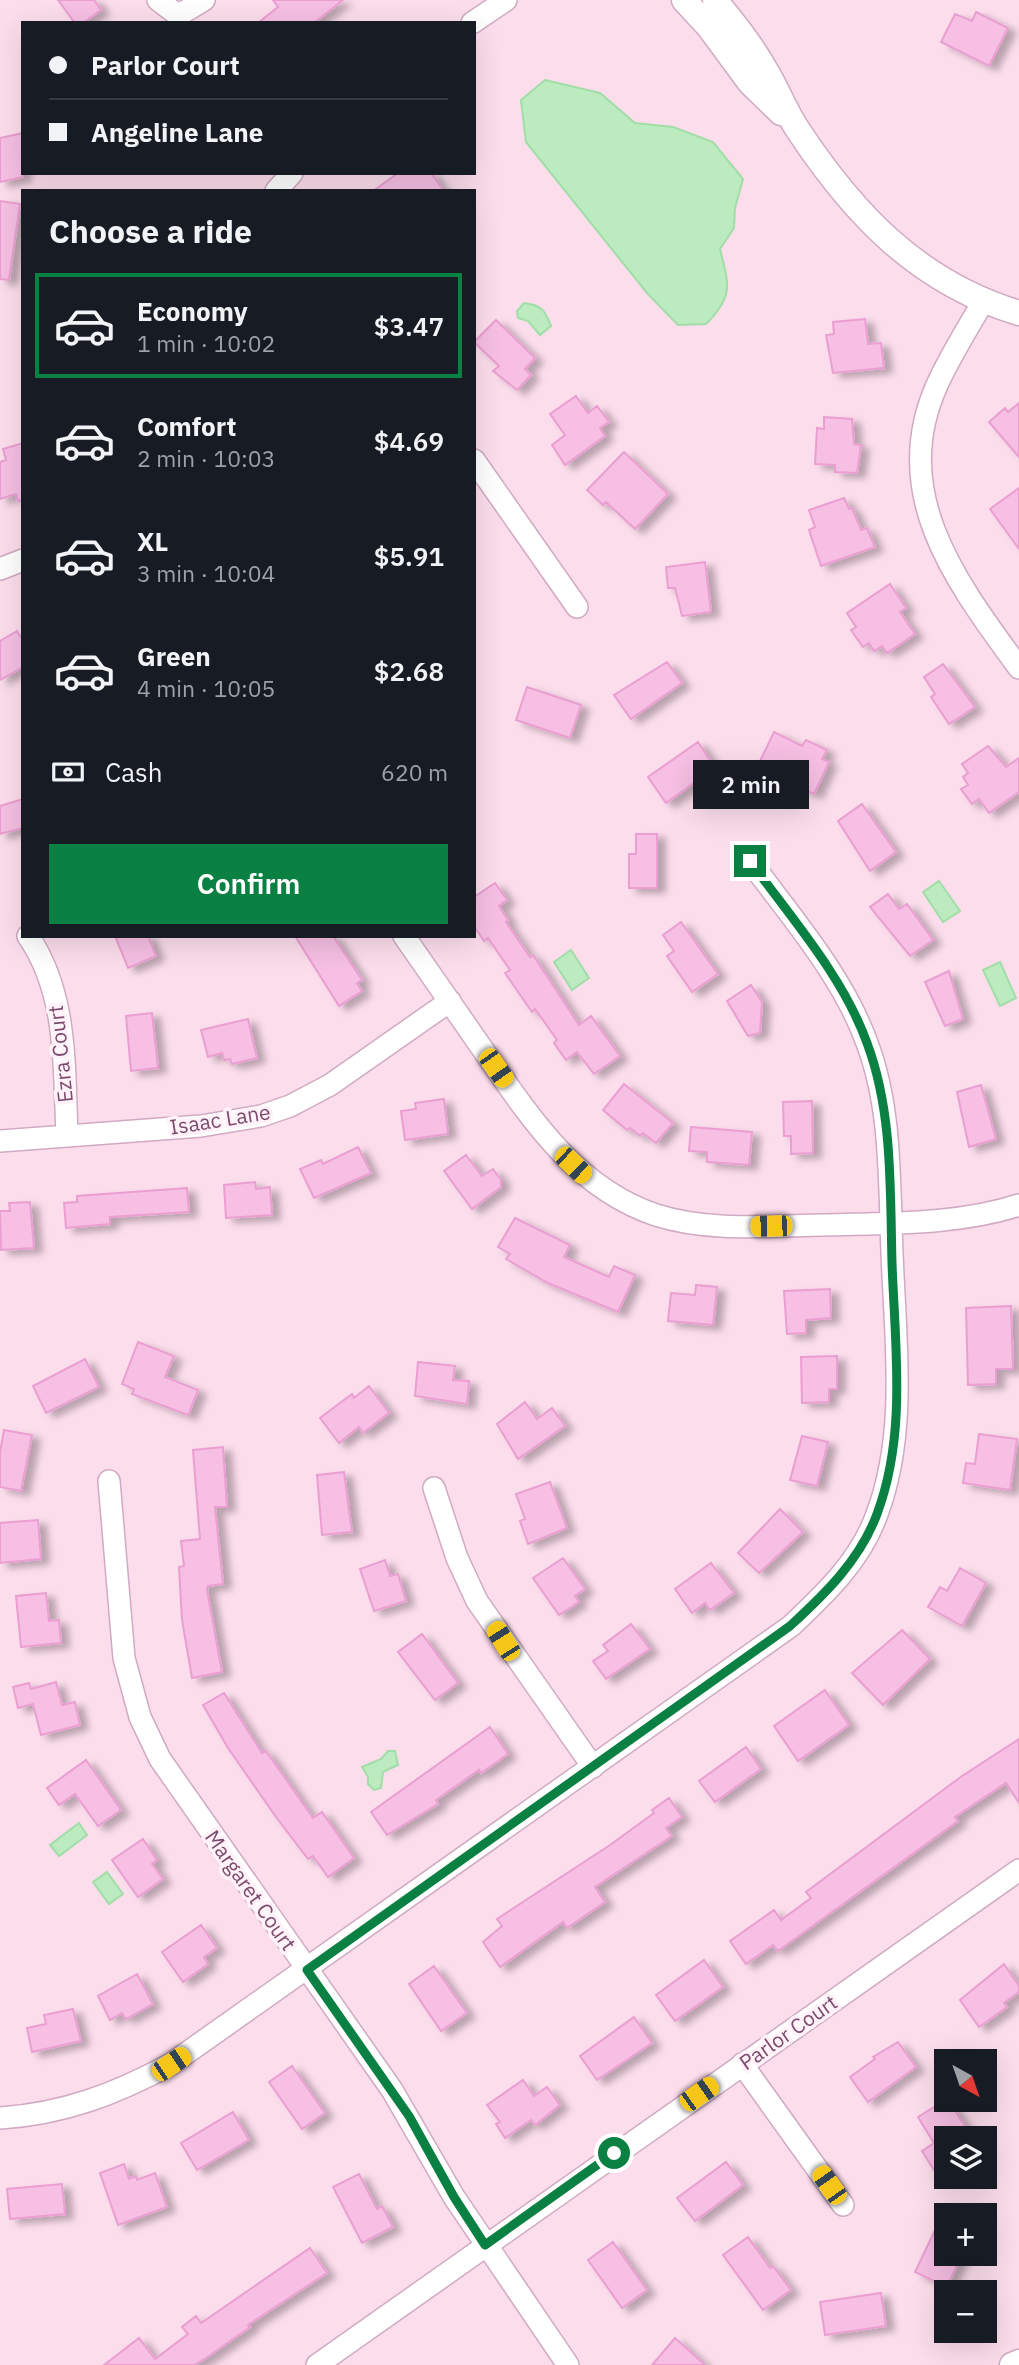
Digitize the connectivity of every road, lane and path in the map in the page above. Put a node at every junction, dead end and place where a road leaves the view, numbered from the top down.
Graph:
1 (159, 0) edge
2 (204, 0) edge
3 (506, 0) edge
4 (684, 0) edge
5 (715, 0) edge
6 (475, 21) edge
7 (797, 128) junction
8 (290, 175) edge
9 (278, 189) edge
10 (984, 300) junction
11 (1019, 313) edge
12 (476, 463) edge
13 (21, 561) edge
14 (0, 569) edge
15 (577, 607) dead end
16 (1019, 668) edge
17 (750, 861) dead end
18 (27, 938) edge
19 (405, 938) edge
20 (450, 1001) junction
21 (67, 1136) junction
22 (0, 1141) edge
23 (1019, 1205) edge
24 (891, 1223) junction
25 (109, 1481) dead end
26 (434, 1488) dead end
27 (593, 1767) junction
28 (1019, 1870) edge
29 (307, 1970) junction
30 (742, 2064) junction
31 (0, 2118) edge
32 (844, 2205) dead end
33 (485, 2245) junction
34 (1019, 2362) edge
35 (317, 2365) edge
36 (569, 2365) edge
37 (1012, 2365) edge

1 - 2 street
3 - 6 street
4 - 7 street
5 - 7 street
7 - 10 street
8 - 9 street
10 - 11 street
10 - 16 street
12 - 15 street
13 - 14 street
17 - 24 street
18 - 21 street, Ezra Court
19 - 20 street
20 - 21 street, Isaac Lane
20 - 24 street
21 - 22 street, Isaac Lane
23 - 24 street
24 - 27 street
25 - 29 street, Margaret Court
26 - 27 street
27 - 29 street
28 - 30 street, Parlor Court
29 - 31 street
29 - 33 street, Margaret Court
30 - 32 street
30 - 33 street, Parlor Court
33 - 35 street, Parlor Court
33 - 36 street, Margaret Court
34 - 37 street

